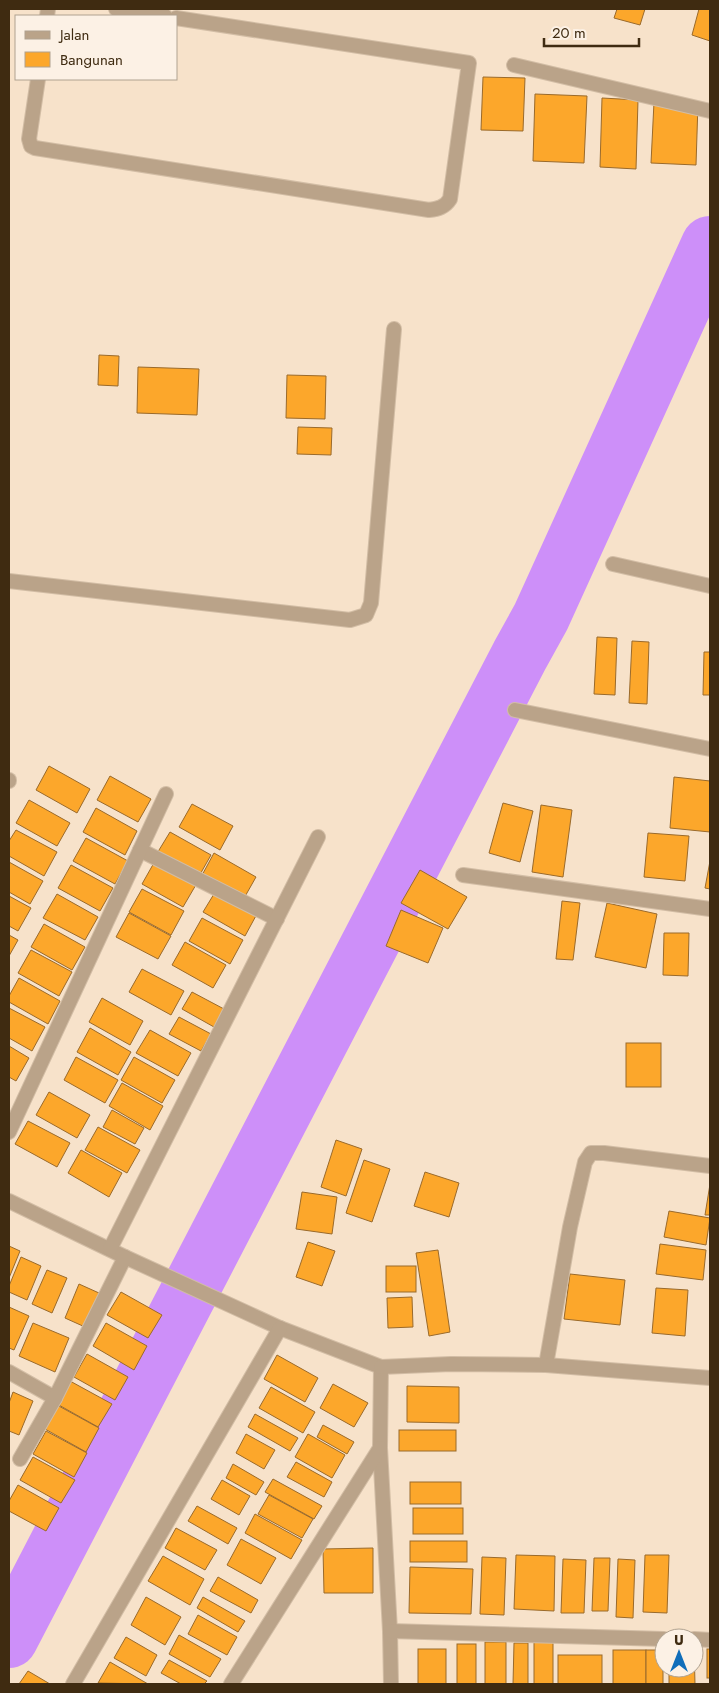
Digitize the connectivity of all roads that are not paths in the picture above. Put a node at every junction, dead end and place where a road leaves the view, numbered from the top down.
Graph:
1 (116, 9) edge
2 (158, 15) edge
3 (178, 18) edge
4 (514, 65) dead end
5 (38, 80) edge
6 (710, 111) edge
7 (394, 329) dead end
8 (613, 564) dead end
9 (9, 581) edge
10 (710, 586) edge
11 (515, 710) dead end
12 (710, 749) edge
13 (166, 794) dead end
14 (318, 837) dead end
15 (140, 850) junction
16 (462, 875) dead end
17 (710, 909) edge
18 (277, 919) junction
19 (9, 1132) edge
20 (710, 1166) edge
21 (9, 1201) edge
22 (110, 1249) junction
23 (125, 1257) junction
24 (280, 1328) junction
25 (546, 1365) junction
26 (381, 1367) junction
27 (9, 1372) edge
28 (710, 1378) edge
29 (55, 1398) junction
30 (380, 1448) junction
31 (20, 1459) dead end
32 (390, 1631) junction
33 (654, 1639) edge
34 (73, 1684) edge
35 (231, 1684) edge
36 (391, 1684) edge

1 - 2 street
3 - 5 street
4 - 6 street
7 - 9 street
8 - 10 street
11 - 12 street
13 - 15 street
14 - 18 street
15 - 18 street
15 - 19 street
16 - 17 street
18 - 22 street
20 - 25 street
21 - 22 street
22 - 23 street
23 - 24 street
23 - 29 street
24 - 26 street
24 - 34 street
25 - 26 street
25 - 28 street
26 - 30 street
27 - 29 street
29 - 31 street
30 - 32 street
30 - 35 street
32 - 33 street
32 - 36 street

